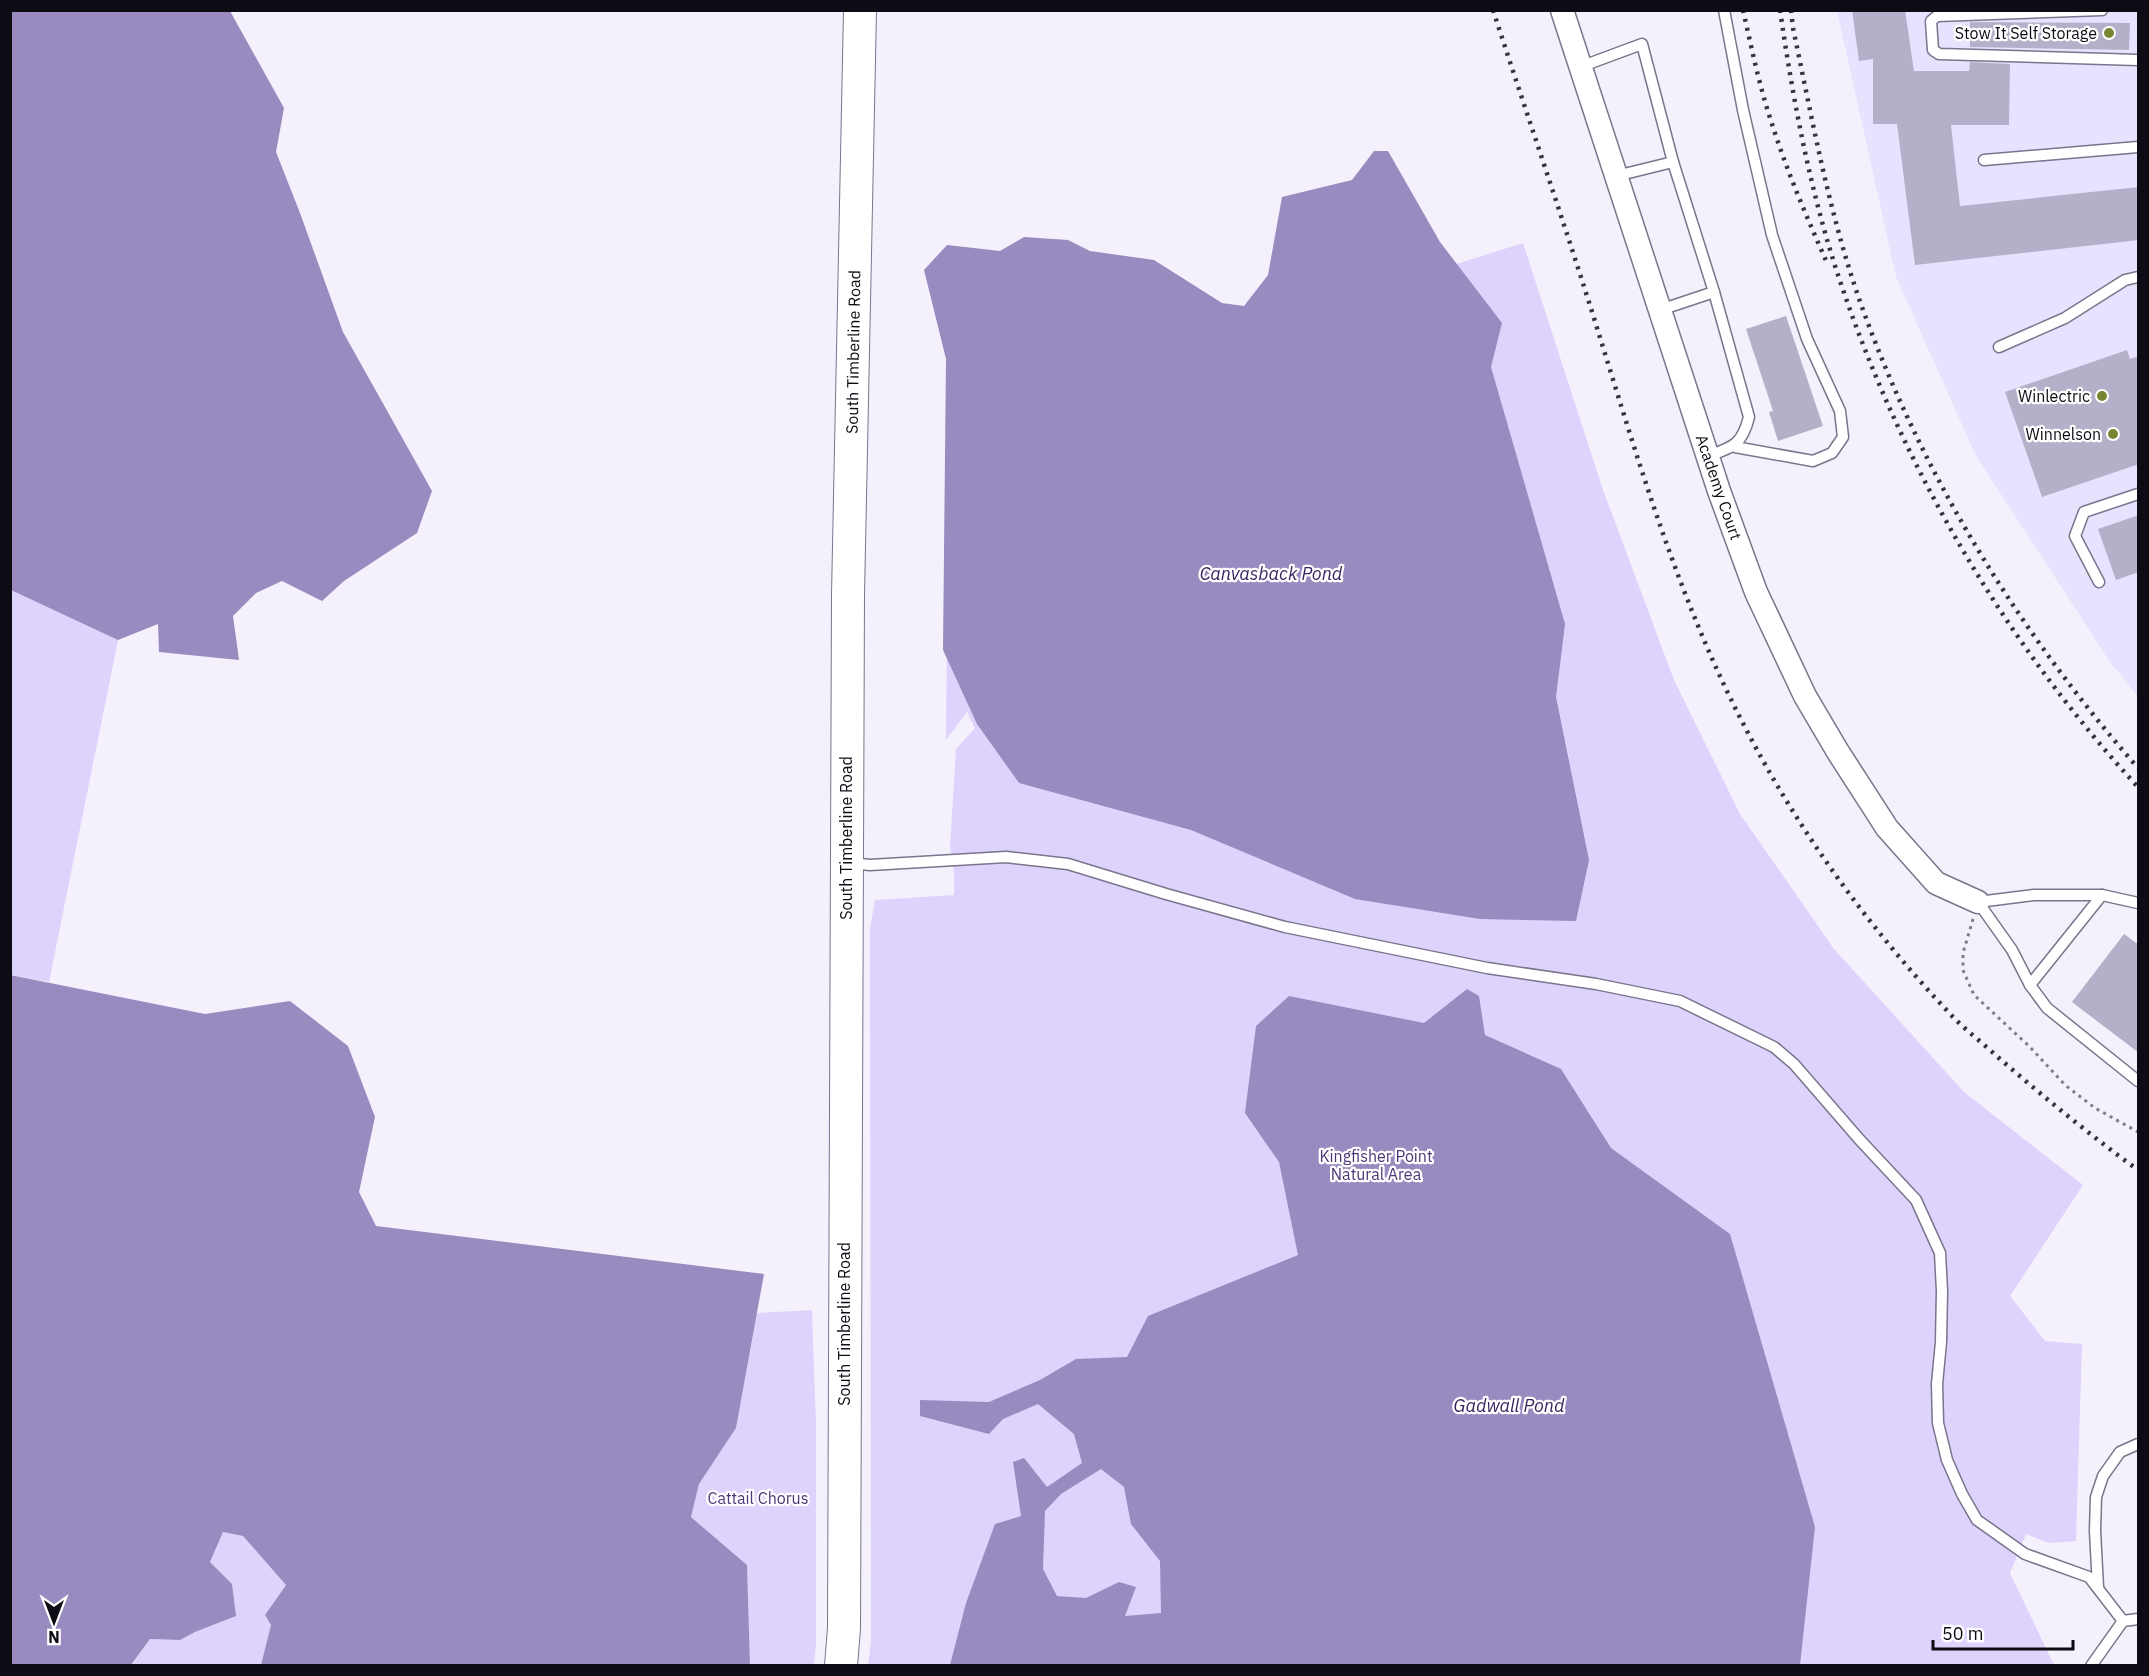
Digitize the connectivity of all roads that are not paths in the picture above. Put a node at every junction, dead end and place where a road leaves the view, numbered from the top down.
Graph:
1 (860, 10) edge
2 (1562, 10) edge
3 (1724, 10) edge
4 (2102, 10) edge
5 (2139, 60) edge
6 (1580, 67) junction
7 (2139, 147) edge
8 (1984, 160) dead end
9 (1673, 162) junction
10 (1616, 176) junction
11 (2139, 277) edge
12 (1714, 292) junction
13 (1660, 310) junction
14 (1999, 347) dead end
15 (1735, 447) junction
16 (1708, 456) junction
17 (2139, 494) edge
18 (2099, 582) dead end
19 (846, 863) junction
20 (2102, 895) junction
21 (1978, 902) junction
22 (2139, 903) edge
23 (2030, 985) junction
24 (2139, 1080) edge
25 (2139, 1444) edge
26 (2098, 1588) junction
27 (2139, 1618) edge
28 (2123, 1621) junction
29 (841, 1665) edge
30 (2091, 1665) edge

1 - 19 main road, South Timberline Road
2 - 6 street, Academy Court
3 - 15 lane
4 - 5 lane
6 - 9 lane
6 - 10 street, Academy Court
7 - 8 lane
9 - 10 lane
9 - 12 lane
10 - 13 street, Academy Court
11 - 14 lane
12 - 13 lane
12 - 15 lane
13 - 16 street, Academy Court
15 - 16 lane
16 - 21 street, Academy Court
17 - 18 lane
19 - 26 lane
19 - 29 main road, South Timberline Road
20 - 21 lane
20 - 22 lane
20 - 23 lane
21 - 23 lane
23 - 24 lane
25 - 26 lane
26 - 28 lane
27 - 28 lane
28 - 30 lane

